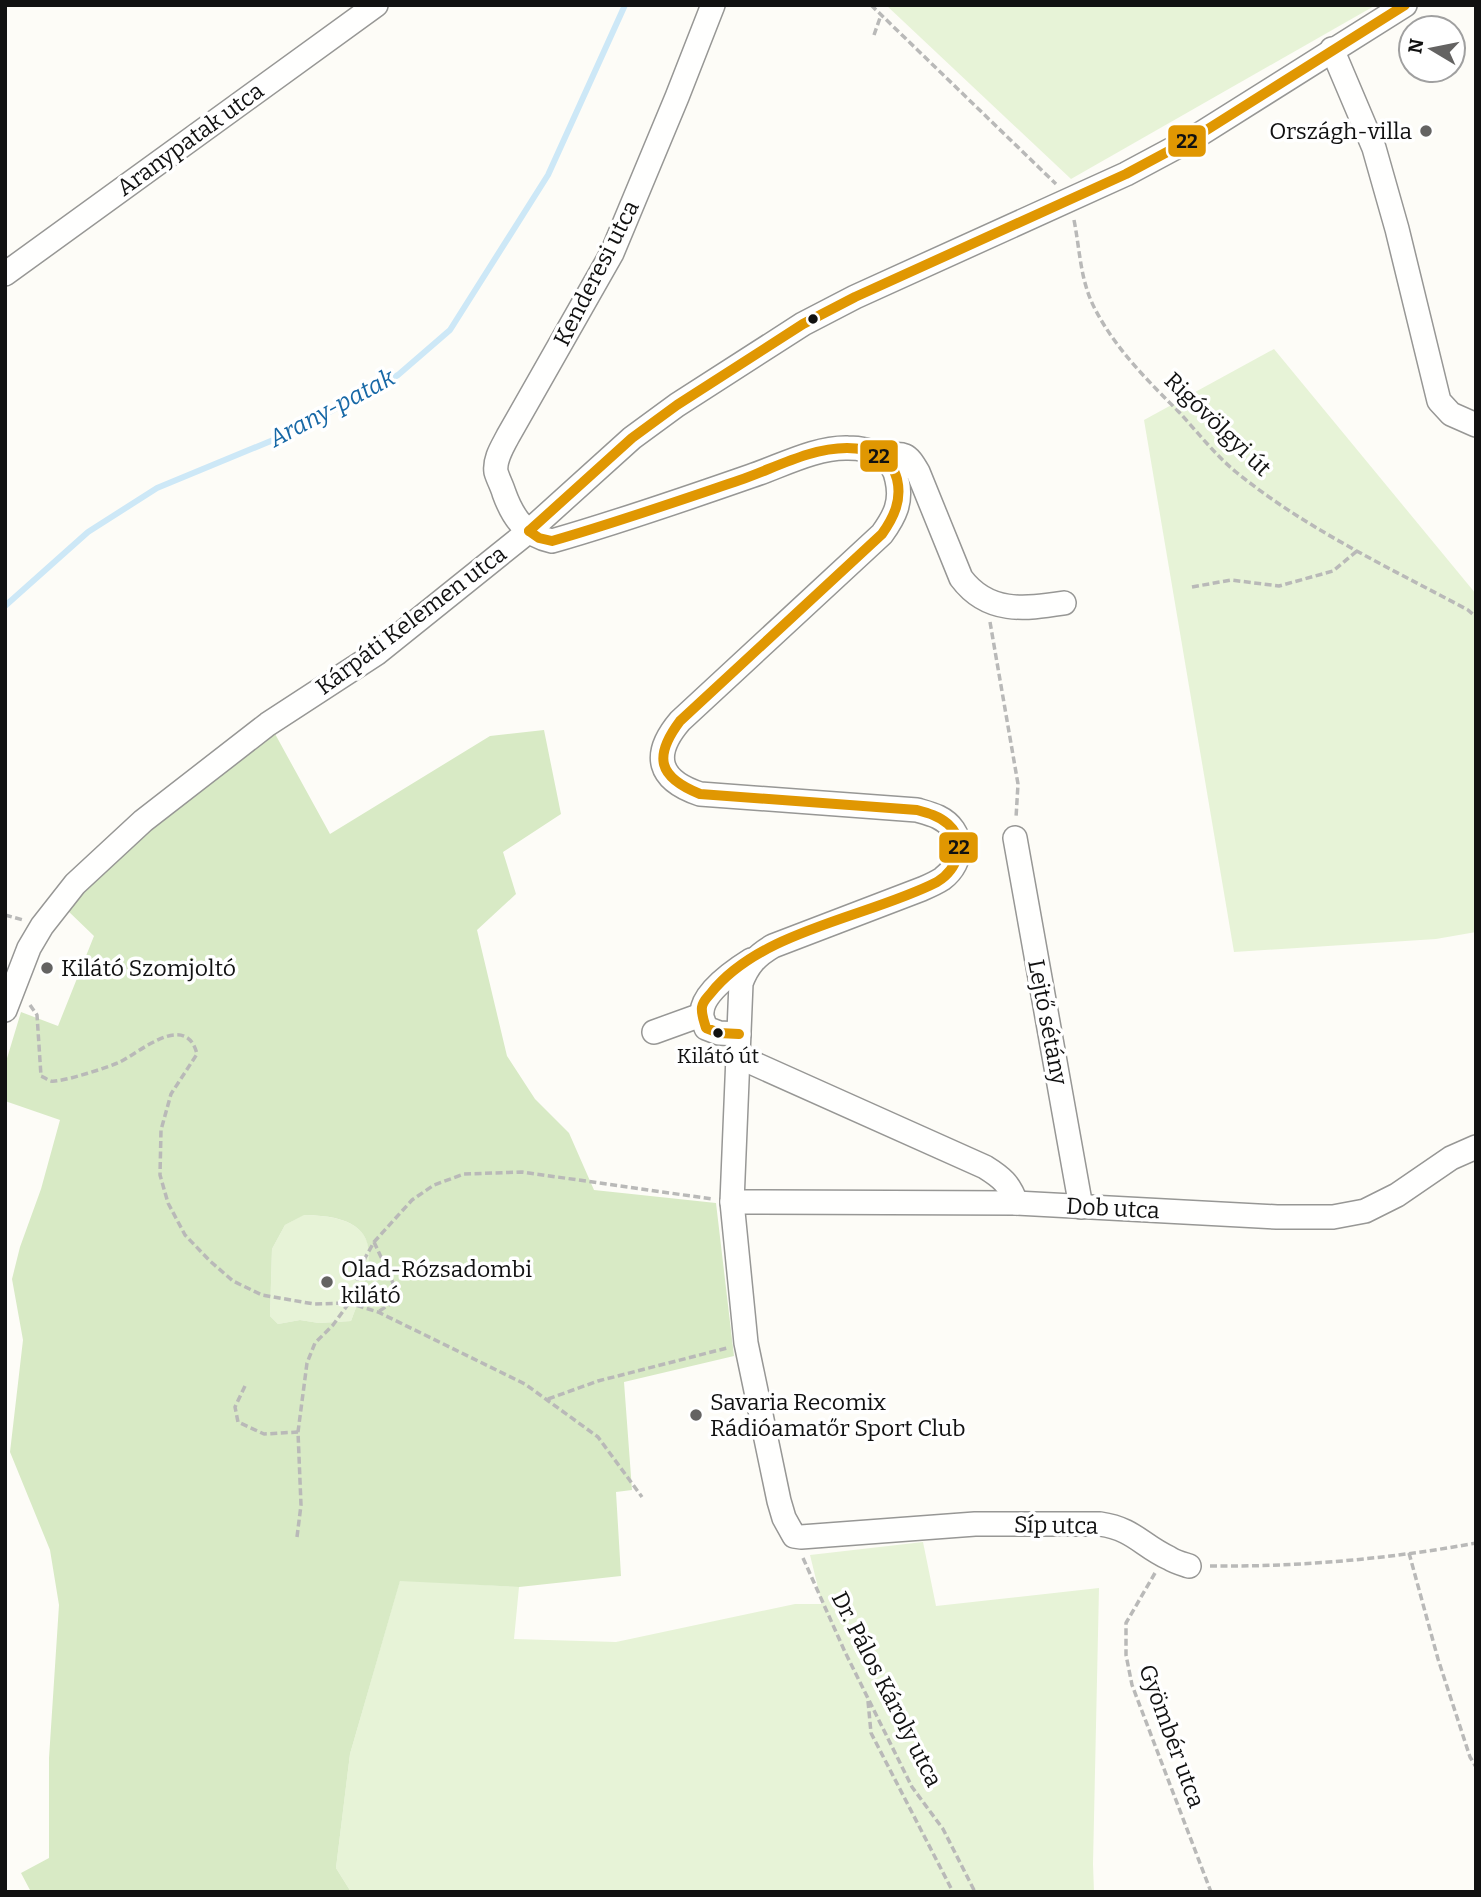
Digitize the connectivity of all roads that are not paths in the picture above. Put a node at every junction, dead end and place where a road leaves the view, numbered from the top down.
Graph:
1 (376, 5) edge
2 (713, 5) edge
3 (1405, 5) edge
4 (1332, 49) junction
5 (5, 274) edge
6 (1476, 425) edge
7 (883, 456) junction
8 (528, 531) junction
9 (1064, 603) dead end
10 (1015, 838) road end
11 (757, 956) junction
12 (5, 1010) edge
13 (701, 1015) junction
14 (654, 1032) dead end
15 (738, 1045) junction
16 (1476, 1147) edge
17 (732, 1202) junction
18 (1016, 1203) junction
19 (1081, 1207) junction
20 (1189, 1566) road end

1 - 5 street, Aranypatak utca
2 - 8 street, Kenderesi utca
3 - 4 street, Kárpáti Kelemen utca
4 - 6 street
4 - 8 street, Kárpáti Kelemen utca
7 - 8 street
7 - 9 street
7 - 11 street
8 - 12 street, Kárpáti Kelemen utca
10 - 19 street, Lejtő sétány
11 - 13 street
11 - 15 street
13 - 14 street
13 - 15 street
15 - 17 street
15 - 18 street
16 - 19 street, Dob utca
17 - 18 street, Dob utca
17 - 20 street, Síp utca
18 - 19 street, Dob utca

